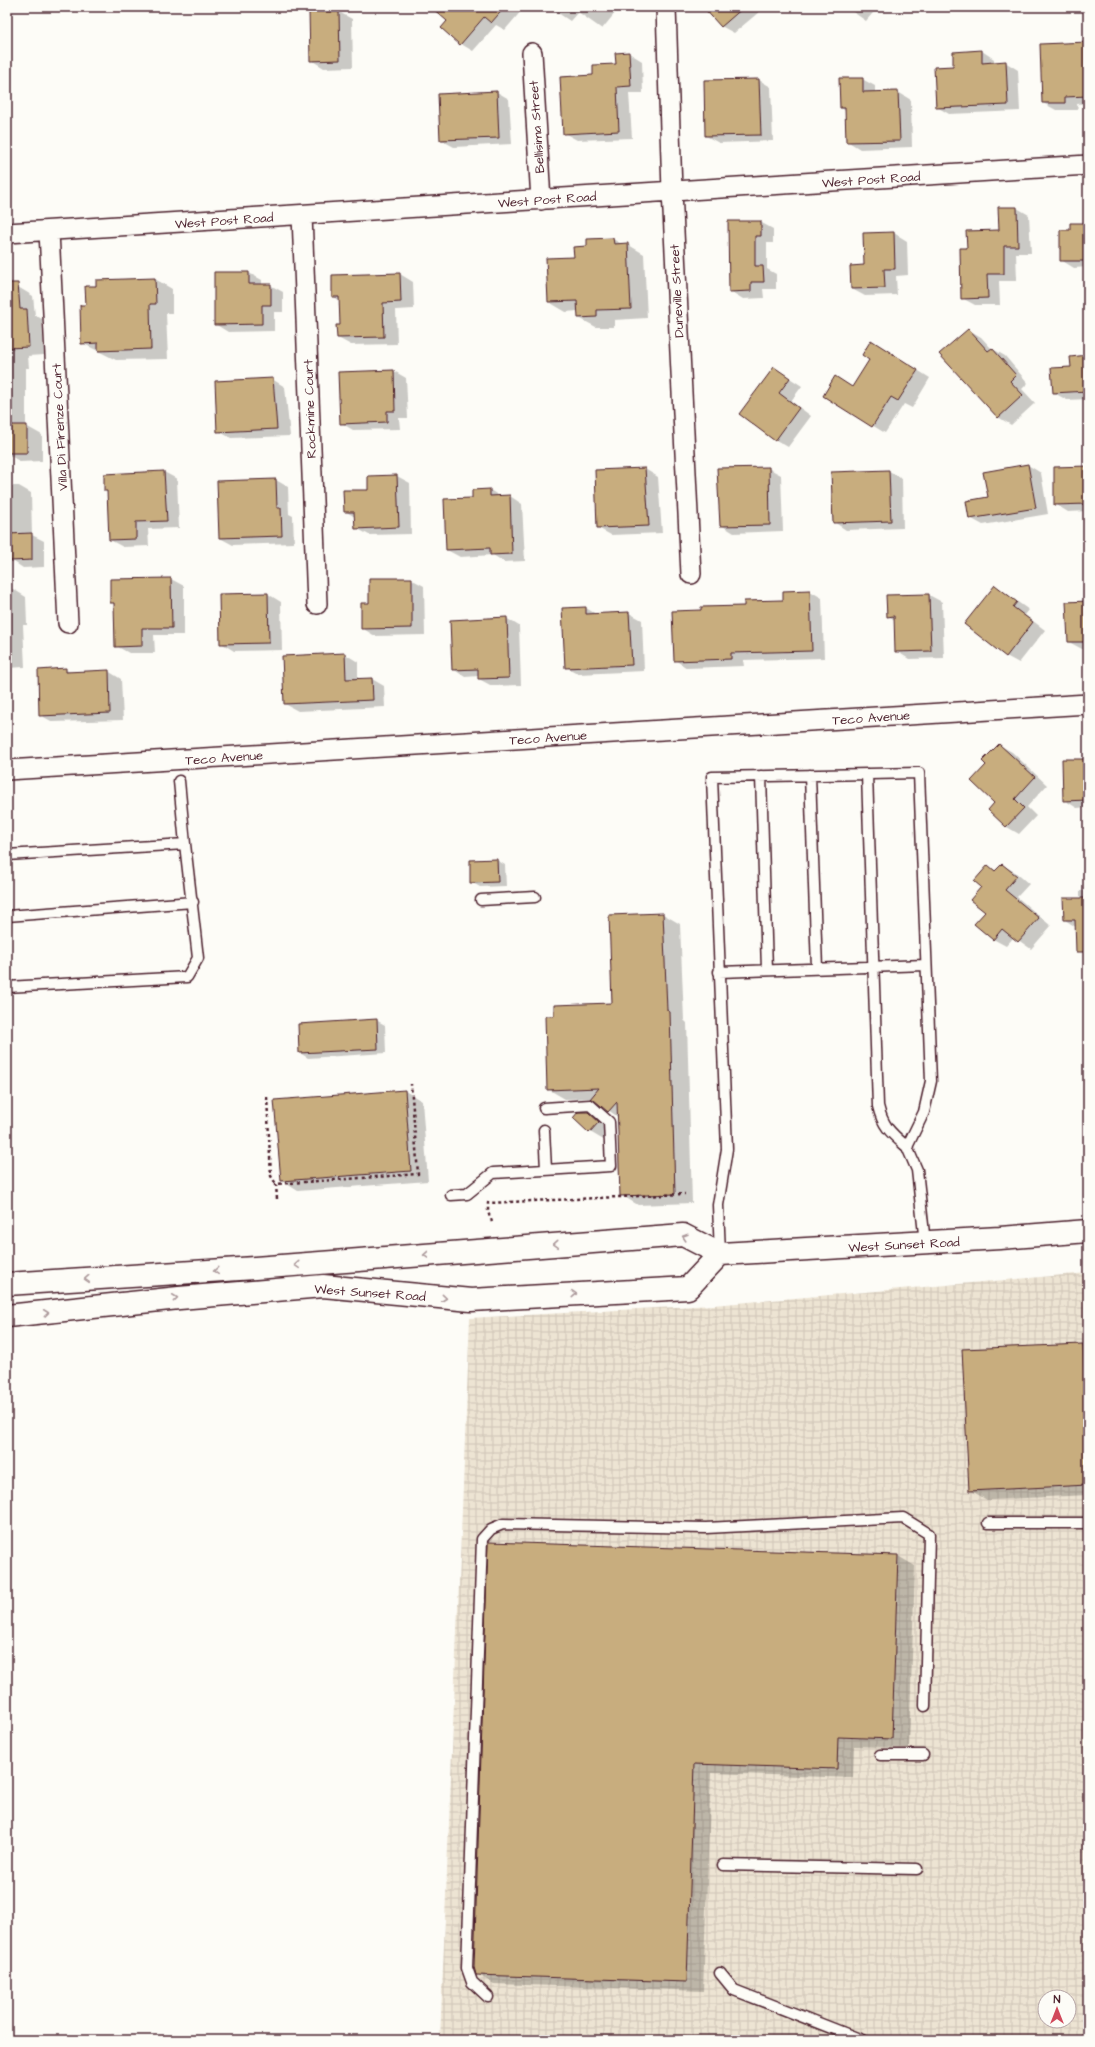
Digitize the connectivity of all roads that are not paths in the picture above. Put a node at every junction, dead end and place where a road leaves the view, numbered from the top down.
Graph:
1 (666, 7) edge
2 (532, 53) dead end
3 (1088, 165) edge
4 (672, 191) junction
5 (541, 200) junction
6 (302, 215) junction
7 (48, 231) junction
8 (7, 233) edge
9 (690, 574) dead end
10 (317, 604) dead end
11 (68, 623) dead end
12 (1088, 704) edge
13 (7, 770) edge
14 (867, 774) junction
15 (810, 775) junction
16 (761, 776) junction
17 (180, 781) dead end
18 (185, 844) junction
19 (7, 855) edge
20 (534, 897) dead end
21 (481, 900) dead end
22 (193, 902) junction
23 (7, 916) edge
24 (926, 965) junction
25 (873, 966) junction
26 (817, 968) junction
27 (767, 970) junction
28 (719, 972) junction
29 (7, 987) edge
30 (544, 1108) dead end
31 (544, 1130) dead end
32 (908, 1147) junction
33 (546, 1169) junction
34 (451, 1195) dead end
35 (1088, 1231) edge
36 (925, 1243) junction
37 (720, 1254) junction
38 (7, 1284) edge
39 (7, 1316) edge
40 (988, 1523) dead end
41 (1088, 1523) edge
42 (925, 1706) dead end
43 (880, 1754) dead end
44 (923, 1755) dead end
45 (723, 1866) dead end
46 (917, 1869) dead end
47 (720, 1973) dead end
48 (488, 1997) dead end
49 (862, 2040) edge

1 - 4 street, Duneville Street
2 - 5 street, Bellisima Street
3 - 4 street, West Post Road
4 - 5 street, West Post Road
4 - 9 street, Duneville Street
5 - 6 street, West Post Road
6 - 7 street, West Post Road
6 - 10 street, Rockmine Court
7 - 8 street, West Post Road
7 - 11 street, Villa Di Firenze Court
12 - 13 street, Teco Avenue
14 - 15 lane
14 - 24 lane
14 - 25 lane
15 - 16 lane
15 - 26 lane
16 - 27 lane
16 - 28 lane
17 - 18 lane
18 - 19 lane
18 - 22 lane
20 - 21 lane
22 - 23 lane
22 - 29 lane
24 - 25 lane
24 - 32 lane
25 - 26 lane
25 - 32 lane
26 - 27 lane
27 - 28 lane
28 - 37 lane
30 - 33 lane
31 - 33 lane
32 - 36 lane
33 - 34 lane
35 - 36 main road, West Sunset Road
36 - 37 main road, West Sunset Road
37 -> 38 main road, West Sunset Road
39 -> 37 main road, West Sunset Road
40 - 41 lane
42 - 48 lane
43 - 44 lane
45 - 46 lane
47 - 49 lane

